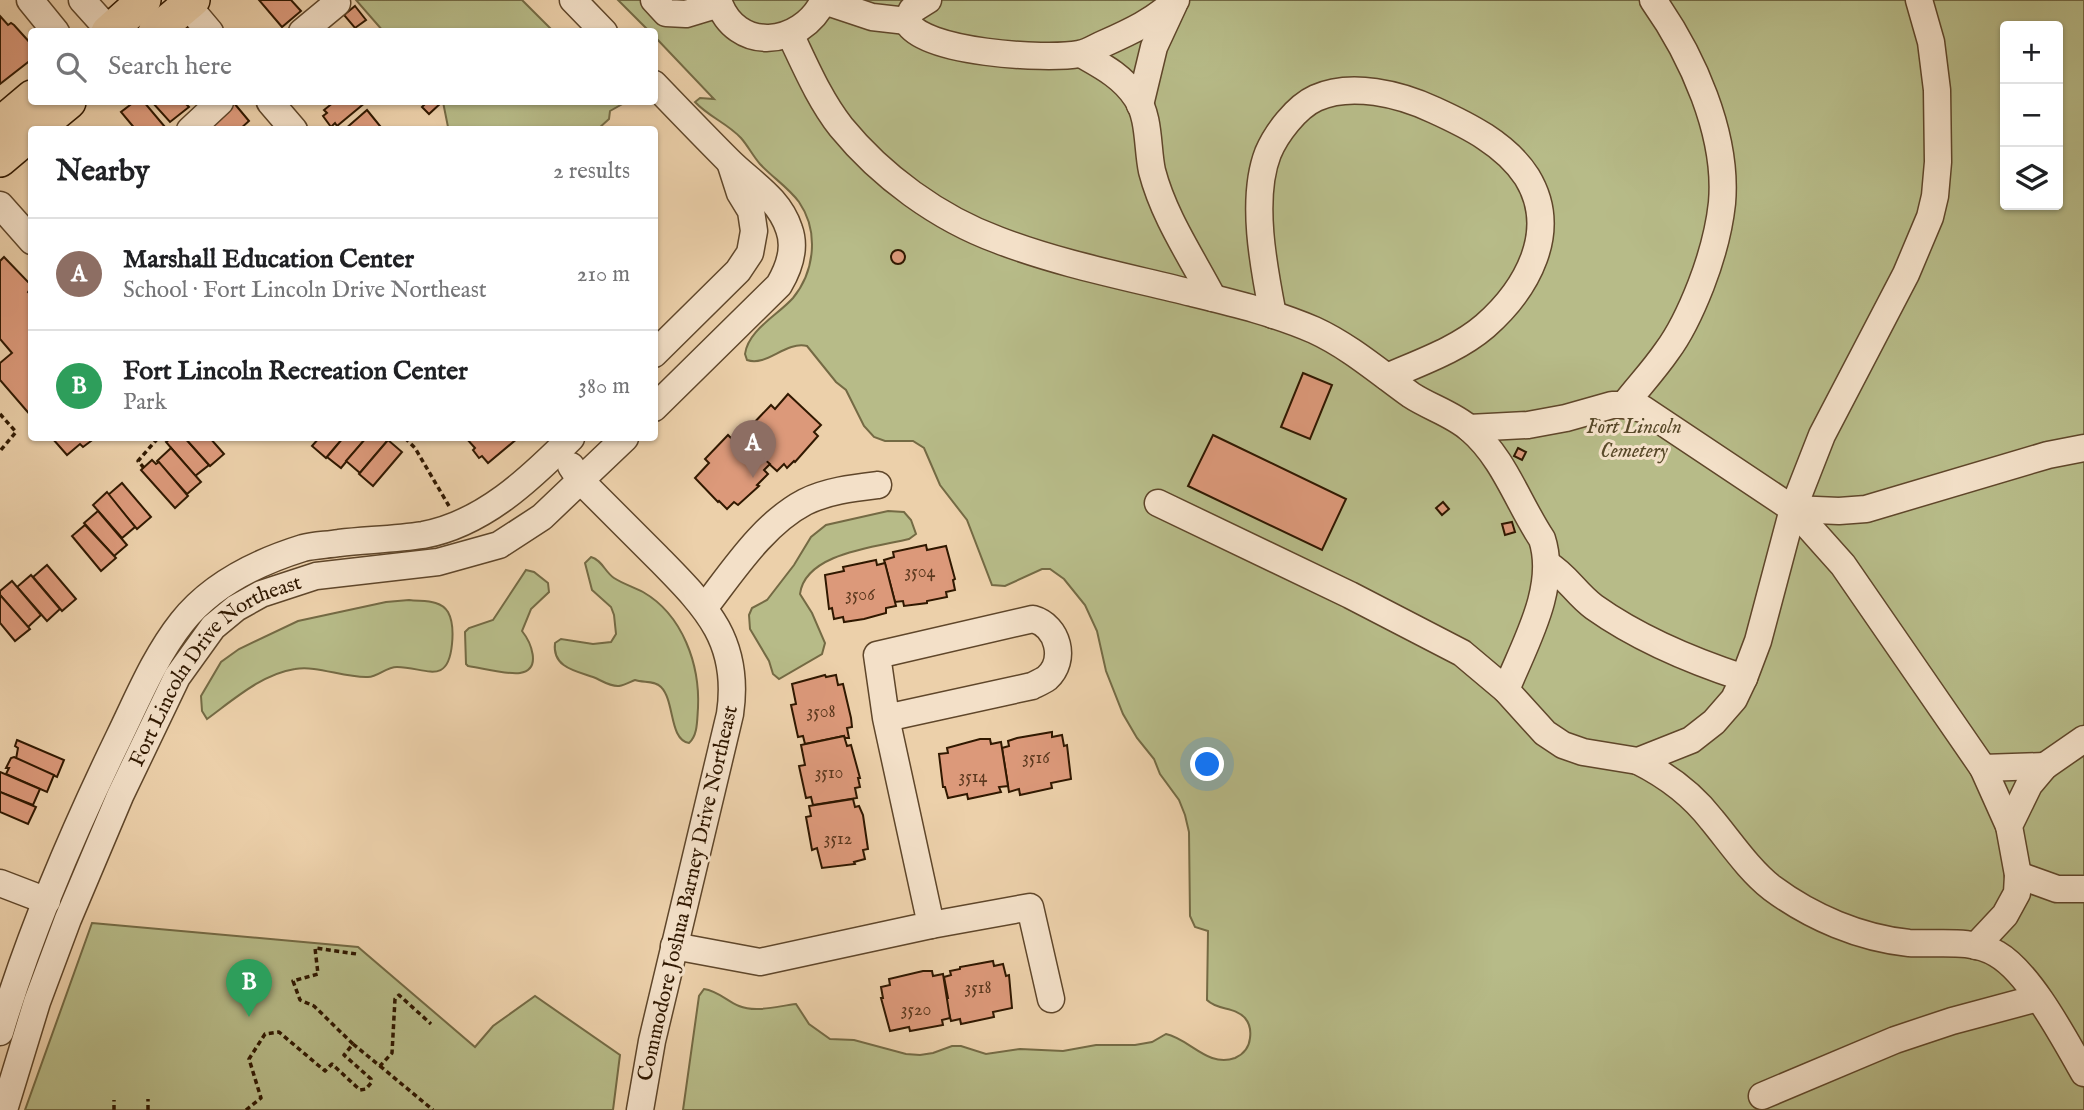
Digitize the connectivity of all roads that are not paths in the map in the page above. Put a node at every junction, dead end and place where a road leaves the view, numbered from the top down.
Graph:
1 (30, 0) edge
2 (82, 0) edge
3 (144, 0) edge
4 (573, 0) edge
5 (654, 0) edge
6 (824, 0) edge
7 (928, 0) edge
8 (1653, 0) edge
9 (1919, 0) edge
10 (1175, 1) edge
11 (188, 2) edge
12 (718, 2) edge
13 (337, 3) dead end
14 (907, 20) junction
15 (53, 28) edge
16 (105, 28) edge
17 (111, 28) edge
18 (159, 28) edge
19 (207, 28) edge
20 (307, 28) edge
21 (600, 28) edge
22 (790, 34) junction
23 (1081, 54) junction
24 (658, 88) edge
25 (28, 100) edge
26 (65, 105) edge
27 (217, 105) edge
28 (273, 105) edge
29 (1140, 105) junction
30 (0, 124) edge
31 (39, 126) edge
32 (194, 126) edge
33 (291, 126) edge
34 (28, 135) edge
35 (0, 160) edge
36 (731, 163) junction
37 (9, 209) edge
38 (28, 235) edge
39 (1213, 298) junction
40 (1273, 315) junction
41 (658, 350) edge
42 (1387, 377) junction
43 (658, 404) edge
44 (1624, 405) junction
45 (1469, 428) junction
46 (562, 441) edge
47 (622, 441) edge
48 (2084, 448) edge
49 (581, 481) junction
50 (878, 485) dead end
51 (1158, 503) dead end
52 (1793, 509) junction
53 (1547, 564) junction
54 (705, 607) junction
55 (1744, 678) junction
56 (1506, 690) junction
57 (886, 718) junction
58 (2084, 739) edge
59 (1638, 761) junction
60 (2045, 766) junction
61 (1983, 768) junction
62 (2009, 826) junction
63 (2018, 875) junction
64 (0, 883) edge
65 (2084, 888) edge
66 (47, 901) junction
67 (931, 925) junction
68 (674, 946) junction
69 (1976, 946) junction
70 (2038, 998) junction
71 (1051, 999) dead end
72 (0, 1032) edge
73 (2084, 1073) edge
74 (1762, 1096) dead end
75 (4, 1110) edge
76 (640, 1110) edge

1 - 15 street
2 - 16 street
3 - 17 main road
4 - 21 street
5 - 12 street
6 - 14 street
6 - 22 street
7 - 14 street
8 - 44 street
9 - 52 street
10 - 23 street
10 - 29 street
11 - 18 main road
11 - 19 street
12 - 22 street
13 - 20 street
14 - 23 street
22 - 39 street
23 - 29 street
24 - 36 street
25 - 30 main road
26 - 31 main road
27 - 32 street
28 - 33 street
29 - 39 street
34 - 35 main road
36 - 41 street
36 - 43 street
37 - 38 street
39 - 40 street
40 - 42 street
40 - 42 street
42 - 45 street
44 - 45 street
44 - 52 street
45 - 53 street
46 - 49 street, Commodore Joshua Barney Drive Northeast
46 - 66 street, Fort Lincoln Drive Northeast
47 - 49 street, Fort Lincoln Drive Northeast
48 - 52 street
49 - 54 street, Commodore Joshua Barney Drive Northeast
49 - 75 street, Fort Lincoln Drive Northeast
50 - 54 street
51 - 56 street
52 - 55 street
52 - 61 street
53 - 55 street
53 - 56 street
54 - 68 street, Commodore Joshua Barney Drive Northeast
55 - 59 street
56 - 59 street
57 - 57 street
57 - 67 street
58 - 60 street
59 - 69 street
60 - 61 street
60 - 62 street
61 - 62 street
62 - 63 street
63 - 65 street
63 - 69 street
64 - 66 street
66 - 72 street, Fort Lincoln Drive Northeast
67 - 68 street
67 - 71 street
68 - 76 street, Commodore Joshua Barney Drive Northeast
69 - 70 street
70 - 73 street
70 - 74 street

